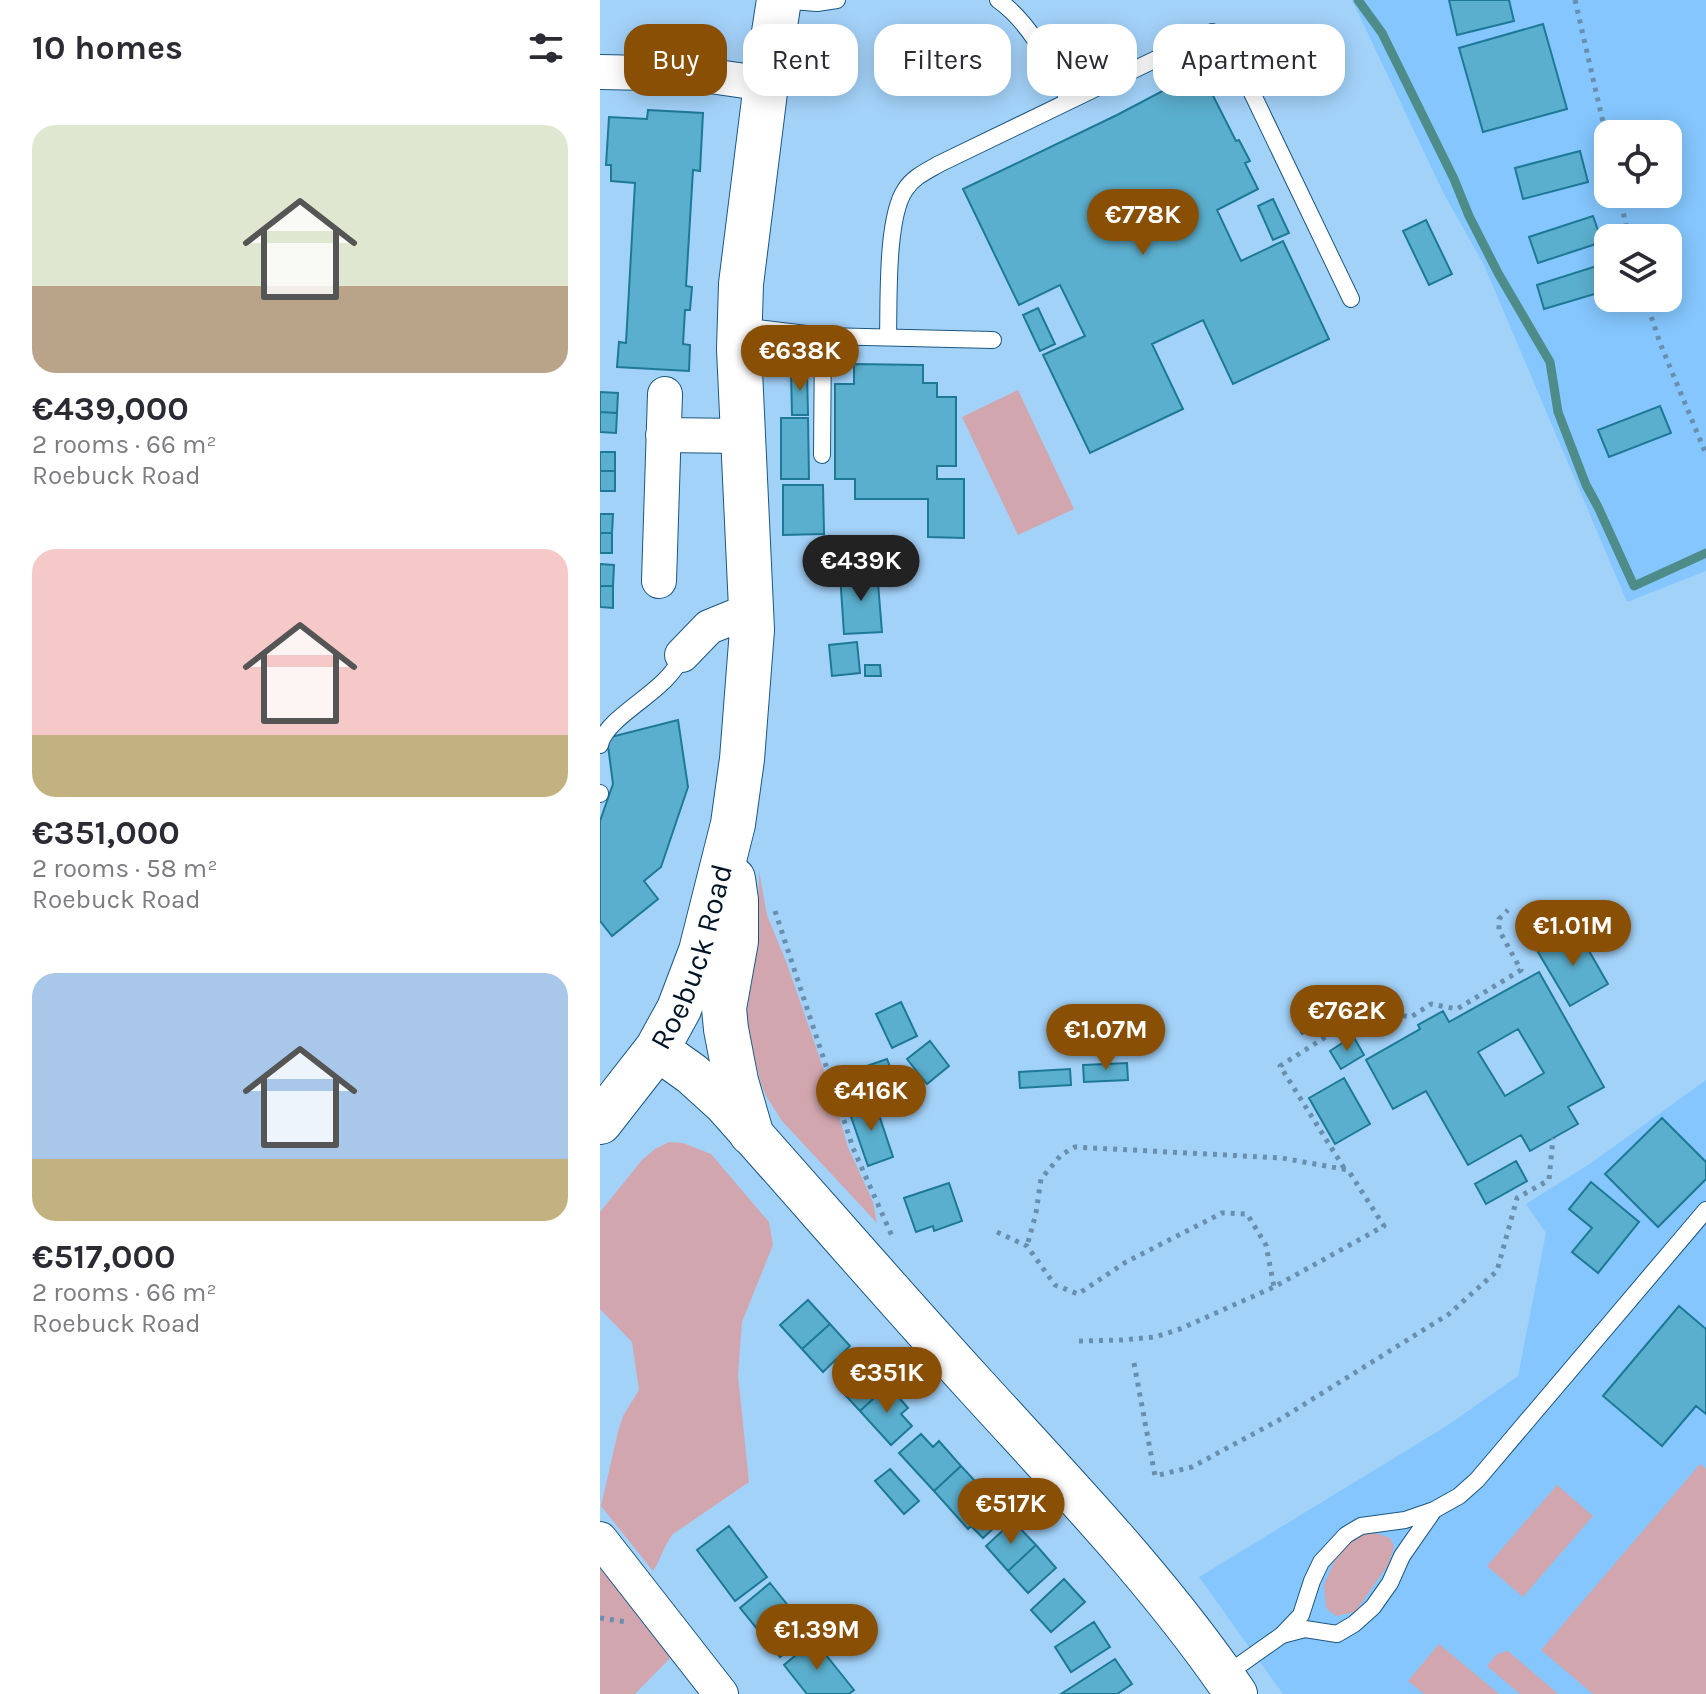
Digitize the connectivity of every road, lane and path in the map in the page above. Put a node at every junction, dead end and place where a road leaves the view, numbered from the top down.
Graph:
1 (779, 0) edge
2 (837, 0) edge
3 (998, 0) edge
4 (1575, 0) edge
5 (775, 24) edge
6 (600, 72) edge
7 (743, 81) edge
8 (764, 96) edge
9 (1069, 101) junction
10 (1602, 120) edge
11 (1351, 299) dead end
12 (1650, 312) edge
13 (739, 326) junction
14 (823, 336) junction
15 (888, 337) junction
16 (993, 340) dead end
17 (665, 394) dead end
18 (663, 435) junction
19 (743, 436) junction
20 (1706, 454) edge
21 (822, 455) dead end
22 (659, 581) dead end
23 (751, 610) junction
24 (682, 655) joint
25 (600, 745) edge
26 (729, 841) junction
27 (773, 905) dead end
28 (1508, 910) dead end
29 (657, 1049) junction
30 (600, 1122) edge
31 (751, 1133) junction
32 (1553, 1138) dead end
33 (1345, 1169) junction
34 (1706, 1210) edge
35 (997, 1232) dead end
36 (893, 1239) dead end
37 (1027, 1246) junction
38 (1274, 1287) junction
39 (1079, 1341) dead end
40 (1134, 1363) dead end
41 (1434, 1510) junction
42 (600, 1539) edge
43 (1282, 1635) junction
44 (1230, 1685) edge
45 (721, 1694) edge

1 - 2 lane
1 - 5 main road, Roebuck Road
3 - 9 lane
4 - 10 path
6 - 7 street
8 - 13 main road, Roebuck Road
9 - 11 lane
9 - 15 lane
12 - 20 path
13 - 14 lane
13 - 19 main road, Roebuck Road
14 - 15 lane
14 - 21 lane
15 - 16 lane
17 - 18 street
18 - 19 street
18 - 22 street
19 - 23 main road, Roebuck Road
23 - 24 street
23 - 26 main road, Roebuck Road
24 - 25 lane
26 - 29 main road, Roebuck Road
26 - 31 main road
27 - 36 path
28 - 33 path
29 - 30 main road
29 - 31 street, Roebuck Road
31 - 44 street, Roebuck Road
32 - 40 path
33 - 37 path
33 - 38 path
34 - 41 lane
35 - 37 path
37 - 38 path
38 - 39 path
41 - 43 lane
41 - 43 lane
42 - 45 street
43 - 44 lane

